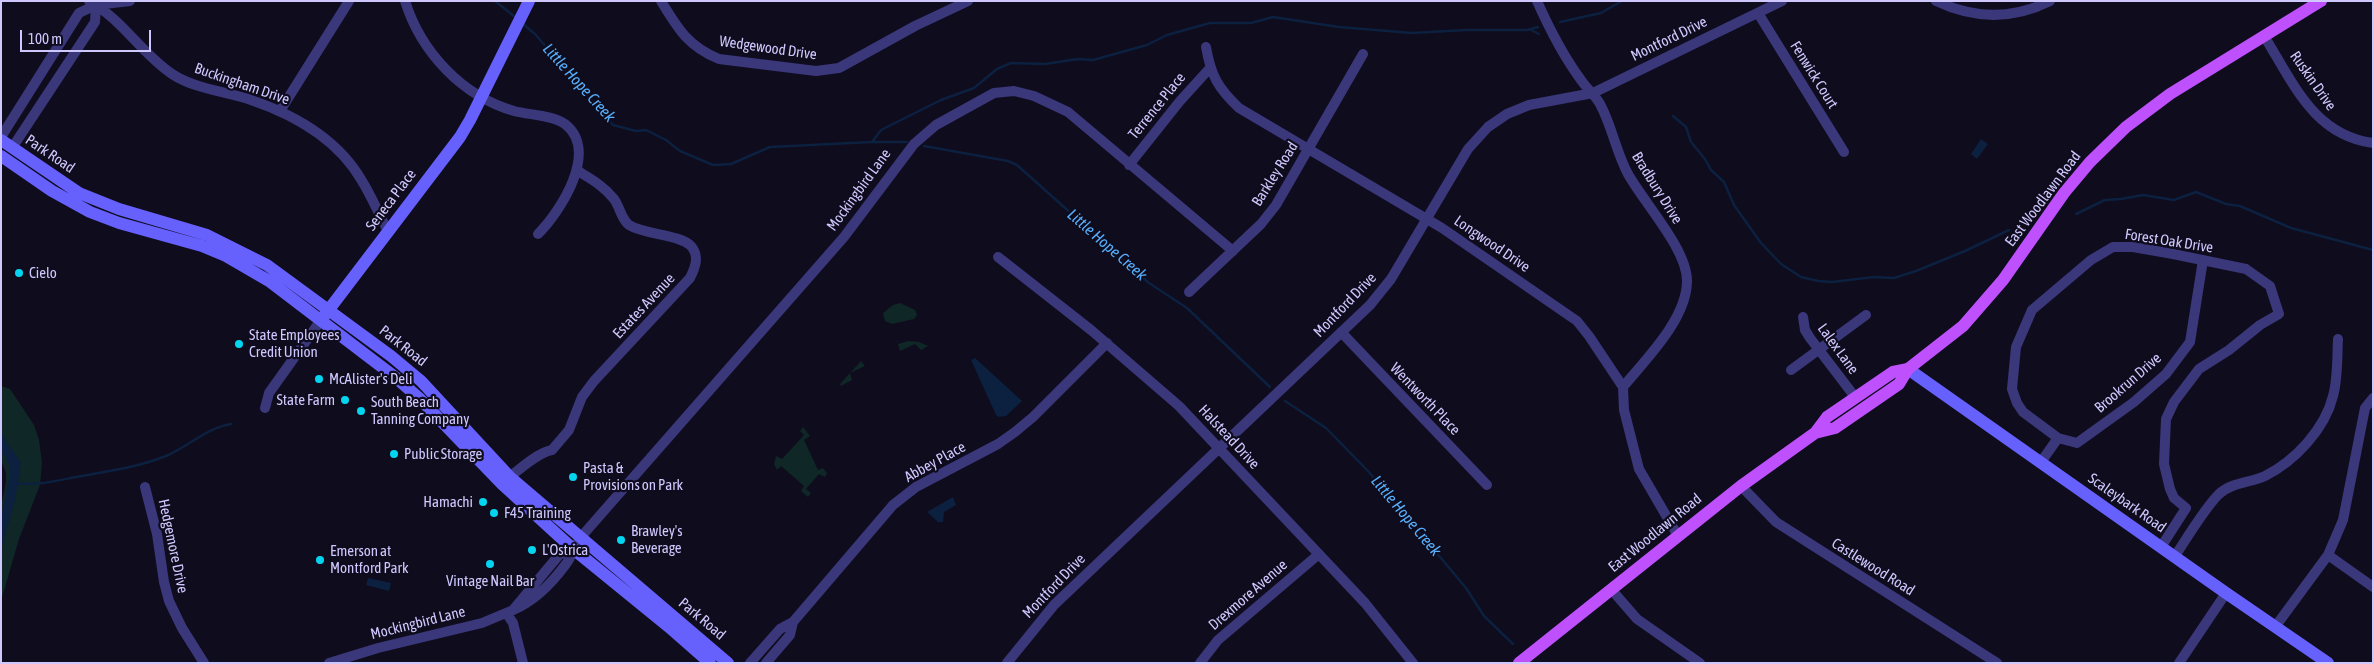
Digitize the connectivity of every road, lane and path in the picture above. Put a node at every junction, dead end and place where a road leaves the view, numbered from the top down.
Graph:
1 (130, 1) edge
2 (349, 1) edge
3 (405, 1) edge
4 (661, 1) edge
5 (968, 1) edge
6 (1537, 1) edge
7 (1782, 1) edge
8 (1936, 1) edge
9 (2050, 1) edge
10 (2321, 1) edge
11 (94, 3) edge
12 (526, 6) edge
13 (1758, 13) junction
14 (2264, 36) junction
15 (1206, 48) dead end
16 (1363, 54) dead end
17 (1210, 68) junction
18 (1592, 93) junction
19 (482, 97) junction
20 (280, 111) junction
21 (1, 138) edge
22 (2373, 143) edge
23 (12, 148) junction
24 (1308, 149) junction
25 (1844, 152) dead end
26 (1, 156) edge
27 (1129, 165) junction
28 (578, 171) junction
29 (1427, 219) junction
30 (388, 231) junction
31 (538, 234) dead end
32 (1233, 250) junction
33 (998, 257) dead end
34 (2203, 260) junction
35 (1189, 292) dead end
36 (1866, 315) dead end
37 (324, 316) junction
38 (1803, 316) dead end
39 (1342, 332) junction
40 (2338, 339) dead end
41 (1107, 343) junction
42 (1819, 350) junction
43 (1908, 369) junction
44 (1791, 370) dead end
45 (1623, 387) junction
46 (1855, 397) junction
47 (2373, 398) edge
48 (265, 408) dead end
49 (1815, 433) junction
50 (2058, 438) junction
51 (1218, 448) junction
52 (2041, 462) junction
53 (506, 481) junction
54 (1487, 485) dead end
55 (1741, 486) junction
56 (145, 487) dead end
57 (1678, 536) junction
58 (581, 537) junction
59 (2161, 547) junction
60 (572, 548) junction
61 (1319, 554) junction
62 (2328, 555) junction
63 (2174, 556) junction
64 (2373, 587) edge
65 (1611, 590) junction
66 (2226, 593) junction
67 (510, 612) junction
68 (793, 622) junction
69 (2275, 627) junction
70 (204, 663) edge
71 (329, 663) edge
72 (523, 663) edge
73 (710, 663) edge
74 (728, 663) edge
75 (750, 663) edge
76 (766, 663) edge
77 (1007, 663) edge
78 (1200, 663) edge
79 (1413, 663) edge
80 (1519, 663) edge
81 (1700, 663) edge
82 (1997, 663) edge
83 (2178, 663) edge
84 (2328, 663) edge

1 - 11 street
2 - 20 street
3 - 19 street
4 - 5 street, Wedgewood Drive
6 - 18 street, Bradbury Drive
7 - 13 street, Montford Drive
8 - 9 street
10 - 14 main road, East Woodlawn Road
11 - 20 street, Buckingham Drive
11 - 21 street
11 - 23 street
12 - 19 main road, Seneca Place
13 - 18 street, Montford Drive
13 - 25 street, Fenwick Court
14 - 22 street, Ruskin Drive
14 - 43 main road, East Woodlawn Road
15 - 17 street, Longwood Drive
16 - 24 street, Barkley Road
17 - 24 street, Longwood Drive
17 - 27 street, Terrence Place
18 - 29 street, Montford Drive
18 - 45 street, Bradbury Drive
19 - 28 street
19 - 30 main road, Seneca Place
20 - 30 street, Buckingham Drive
21 - 23 main road, Park Road
23 - 37 main road, Park Road
24 - 29 street, Longwood Drive
24 - 32 street, Barkley Road
26 - 37 main road, Park Road
27 - 32 street, Mockingbird Lane
27 - 58 street, Mockingbird Lane
28 - 31 street
28 - 53 street, Estates Avenue
29 - 39 street, Montford Drive
29 - 45 street, Longwood Drive
30 - 37 main road, Seneca Place
32 - 35 street, Barkley Road
33 - 41 street, Halstead Drive
34 - 50 street, Brookrun Drive
34 - 50 street, Forest Oak Drive
34 - 59 street, Forest Oak Drive
36 - 42 street
37 - 48 street, Seneca Place
37 - 53 main road, Park Road
38 - 42 street, Lalex Lane
39 - 51 street, Montford Drive
39 - 54 street, Wentworth Place
40 - 63 street
41 - 51 street, Halstead Drive
41 - 68 street, Abbey Place
42 - 44 street
42 - 46 street, Lalex Lane
43 - 46 main road, East Woodlawn Road
43 - 49 main road, East Woodlawn Road
43 - 52 main road, Scaleybark Road
45 - 57 street
46 - 49 main road, East Woodlawn Road
47 - 62 street
49 - 55 main road, East Woodlawn Road
50 - 52 street
51 - 61 street, Halstead Drive
51 - 77 street, Montford Drive
52 - 59 main road, Scaleybark Road
53 - 58 main road, Park Road
53 - 60 main road, Park Road
55 - 57 main road, East Woodlawn Road
55 - 82 street, Castlewood Road
56 - 70 street, Hedgemore Drive
57 - 65 main road, East Woodlawn Road
58 - 60 street, Mockingbird Lane
58 - 74 main road, Park Road
59 - 63 main road, Scaleybark Road
60 - 67 street, Mockingbird Lane
60 - 73 main road, Park Road
61 - 78 street, Drexmore Avenue
61 - 79 street, Halstead Drive
62 - 64 street
62 - 69 street
63 - 66 main road, Scaleybark Road
65 - 80 main road, East Woodlawn Road
65 - 81 street
66 - 69 main road, Scaleybark Road
66 - 83 street
67 - 71 street, Mockingbird Lane
67 - 72 street
68 - 75 street
68 - 76 street
69 - 84 main road, Scaleybark Road

